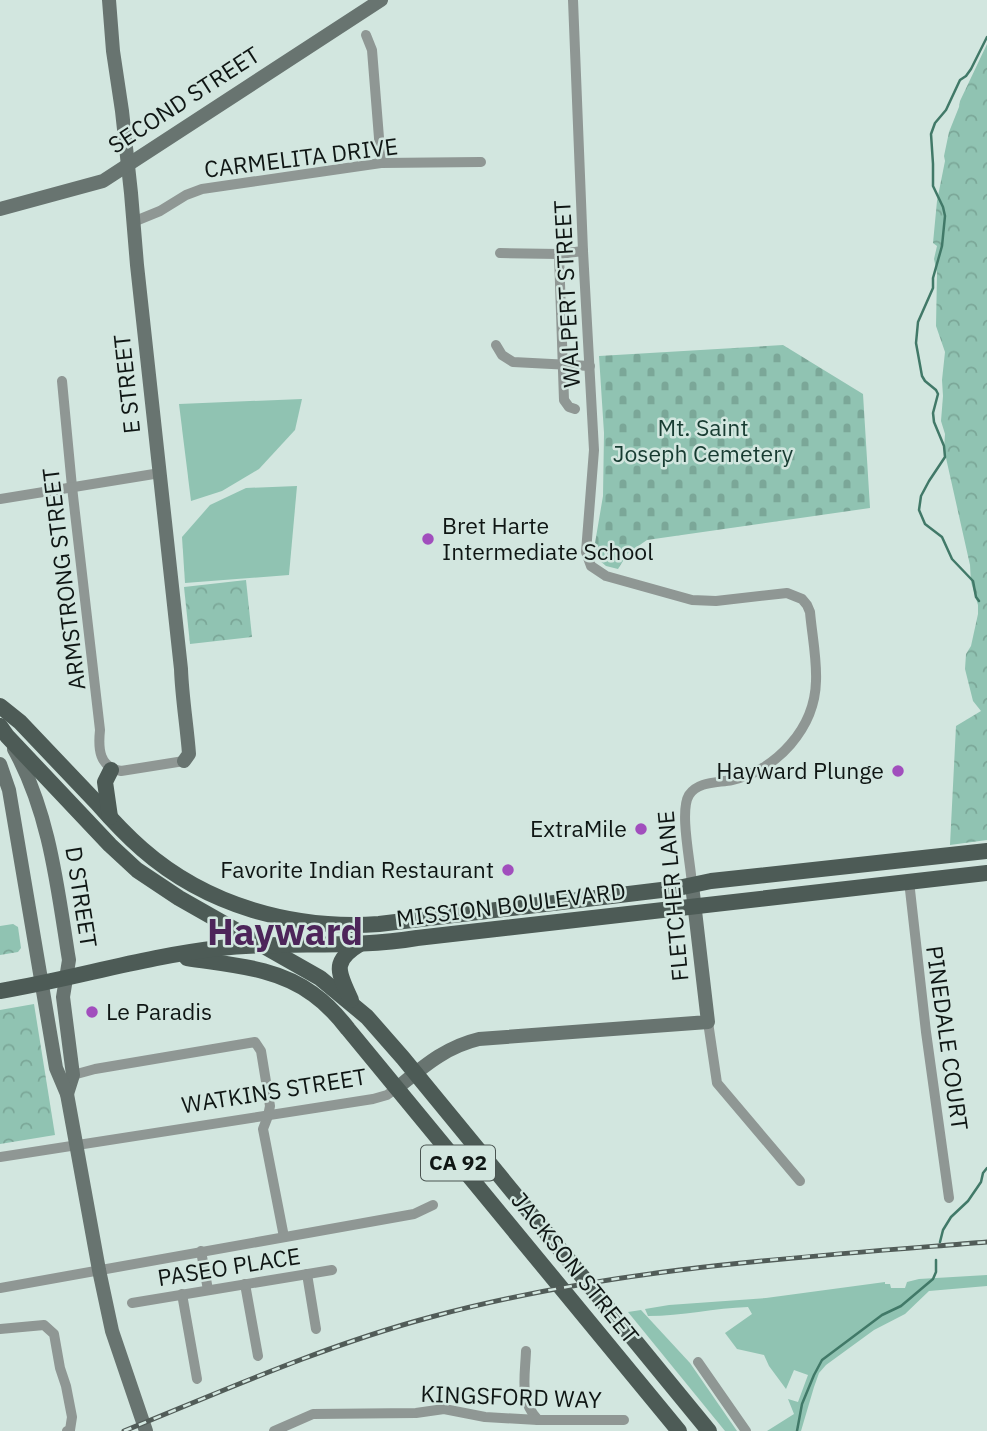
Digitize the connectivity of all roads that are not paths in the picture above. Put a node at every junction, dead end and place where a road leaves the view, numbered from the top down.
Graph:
1 (109, 0) edge
2 (381, 0) edge
3 (573, 0) edge
4 (366, 35) dead end
5 (481, 162) dead end
6 (381, 163) junction
7 (128, 165) junction
8 (0, 209) edge
9 (133, 222) junction
10 (583, 251) junction
11 (499, 253) dead end
12 (559, 254) junction
13 (496, 345) dead end
14 (562, 364) junction
15 (590, 366) junction
16 (62, 381) dead end
17 (575, 409) dead end
18 (160, 473) junction
19 (72, 487) junction
20 (0, 499) edge
21 (606, 576) joint
22 (0, 706) edge
23 (0, 715) edge
24 (4, 731) edge
25 (184, 761) joint
26 (0, 764) edge
27 (111, 769) junction
28 (4, 791) edge
29 (110, 817) junction
30 (987, 851) edge
31 (987, 873) edge
32 (909, 881) junction
33 (692, 885) junction
34 (694, 906) junction
35 (360, 944) junction
36 (265, 945) junction
37 (170, 956) junction
38 (65, 979) junction
39 (42, 984) junction
40 (0, 991) edge
41 (352, 1002) junction
42 (708, 1022) junction
43 (415, 1073) junction
44 (73, 1075) junction
45 (397, 1088) junction
46 (67, 1094) junction
47 (268, 1116) junction
48 (76, 1146) junction
49 (0, 1157) edge
50 (800, 1181) dead end
51 (949, 1198) dead end
52 (433, 1205) dead end
53 (284, 1237) junction
54 (201, 1251) junction
55 (99, 1270) junction
56 (332, 1270) dead end
57 (307, 1273) junction
58 (245, 1284) junction
59 (0, 1288) edge
60 (208, 1290) junction
61 (182, 1294) junction
62 (132, 1303) dead end
63 (0, 1329) edge
64 (316, 1329) dead end
65 (526, 1351) dead end
66 (258, 1356) dead end
67 (698, 1362) dead end
68 (197, 1379) dead end
69 (624, 1420) dead end
70 (538, 1426) edge
71 (67, 1431) edge
72 (146, 1431) edge
73 (274, 1431) edge
74 (679, 1431) edge
75 (709, 1431) edge
76 (746, 1431) edge

1 - 7 street, E STREET
2 - 7 street, SECOND STREET
3 - 10 street, WALPERT STREET
4 - 6 street
5 - 6 street, CARMELITA DRIVE
6 - 9 street, CARMELITA DRIVE
7 - 8 street, SECOND STREET
7 - 9 street, E STREET
9 - 18 street, E STREET
10 - 12 street
10 - 15 street, WALPERT STREET
11 - 12 street
12 - 14 street
13 - 14 street
14 - 15 street
14 - 17 street
15 - 21 street, WALPERT STREET
16 - 19 street, ARMSTRONG STREET
18 - 19 street
18 - 25 street, E STREET
19 - 20 street
19 - 27 street, ARMSTRONG STREET
21 - 33 street, FLETCHER LANE
22 - 29 main road, MISSION BOULEVARD
23 - 24 street, D STREET
24 - 36 main road, JACKSON STREET
24 - 38 street, D STREET
25 - 27 street
26 - 28 street, D STREET
27 - 29 main road
28 - 39 street, D STREET
29 - 33 main road, MISSION BOULEVARD
30 - 33 main road, MISSION BOULEVARD
31 - 32 main road, MISSION BOULEVARD
32 - 34 main road, MISSION BOULEVARD
32 - 51 street, PINEDALE COURT
33 - 34 street, FLETCHER LANE
34 - 35 main road, MISSION BOULEVARD
34 - 42 street, FLETCHER LANE
35 - 36 main road, MISSION BOULEVARD
35 - 41 main road
36 - 37 main road, MISSION BOULEVARD
36 - 41 main road, JACKSON STREET / CA 92
37 - 38 main road, MISSION BOULEVARD
37 - 45 main road, JACKSON STREET / CA 92
38 - 39 main road, MISSION BOULEVARD
38 - 44 street, D STREET
39 - 40 main road, MISSION BOULEVARD
39 - 46 street, D STREET
41 - 43 main road, JACKSON STREET / CA 92
42 - 43 street, WATKINS STREET
42 - 50 street, FLETCHER LANE
43 - 45 street, WATKINS STREET
43 - 75 main road, JACKSON STREET / CA 92
44 - 46 street, D STREET
44 - 47 street
45 - 47 street, WATKINS STREET
45 - 74 main road, JACKSON STREET / CA 92
46 - 48 street, D STREET
47 - 48 street, WATKINS STREET
47 - 53 street
48 - 49 street, WATKINS STREET
48 - 55 street, D STREET
52 - 53 street
53 - 54 street
54 - 55 street
54 - 60 street
55 - 59 street
55 - 72 street, D STREET
56 - 57 street, PASEO PLACE
57 - 58 street, PASEO PLACE
57 - 64 street
58 - 60 street, PASEO PLACE
58 - 66 street
60 - 61 street, PASEO PLACE
61 - 62 street, PASEO PLACE
61 - 68 street
63 - 71 street
65 - 70 street
67 - 76 street
69 - 70 street, KINGSFORD WAY
70 - 73 street, KINGSFORD WAY

